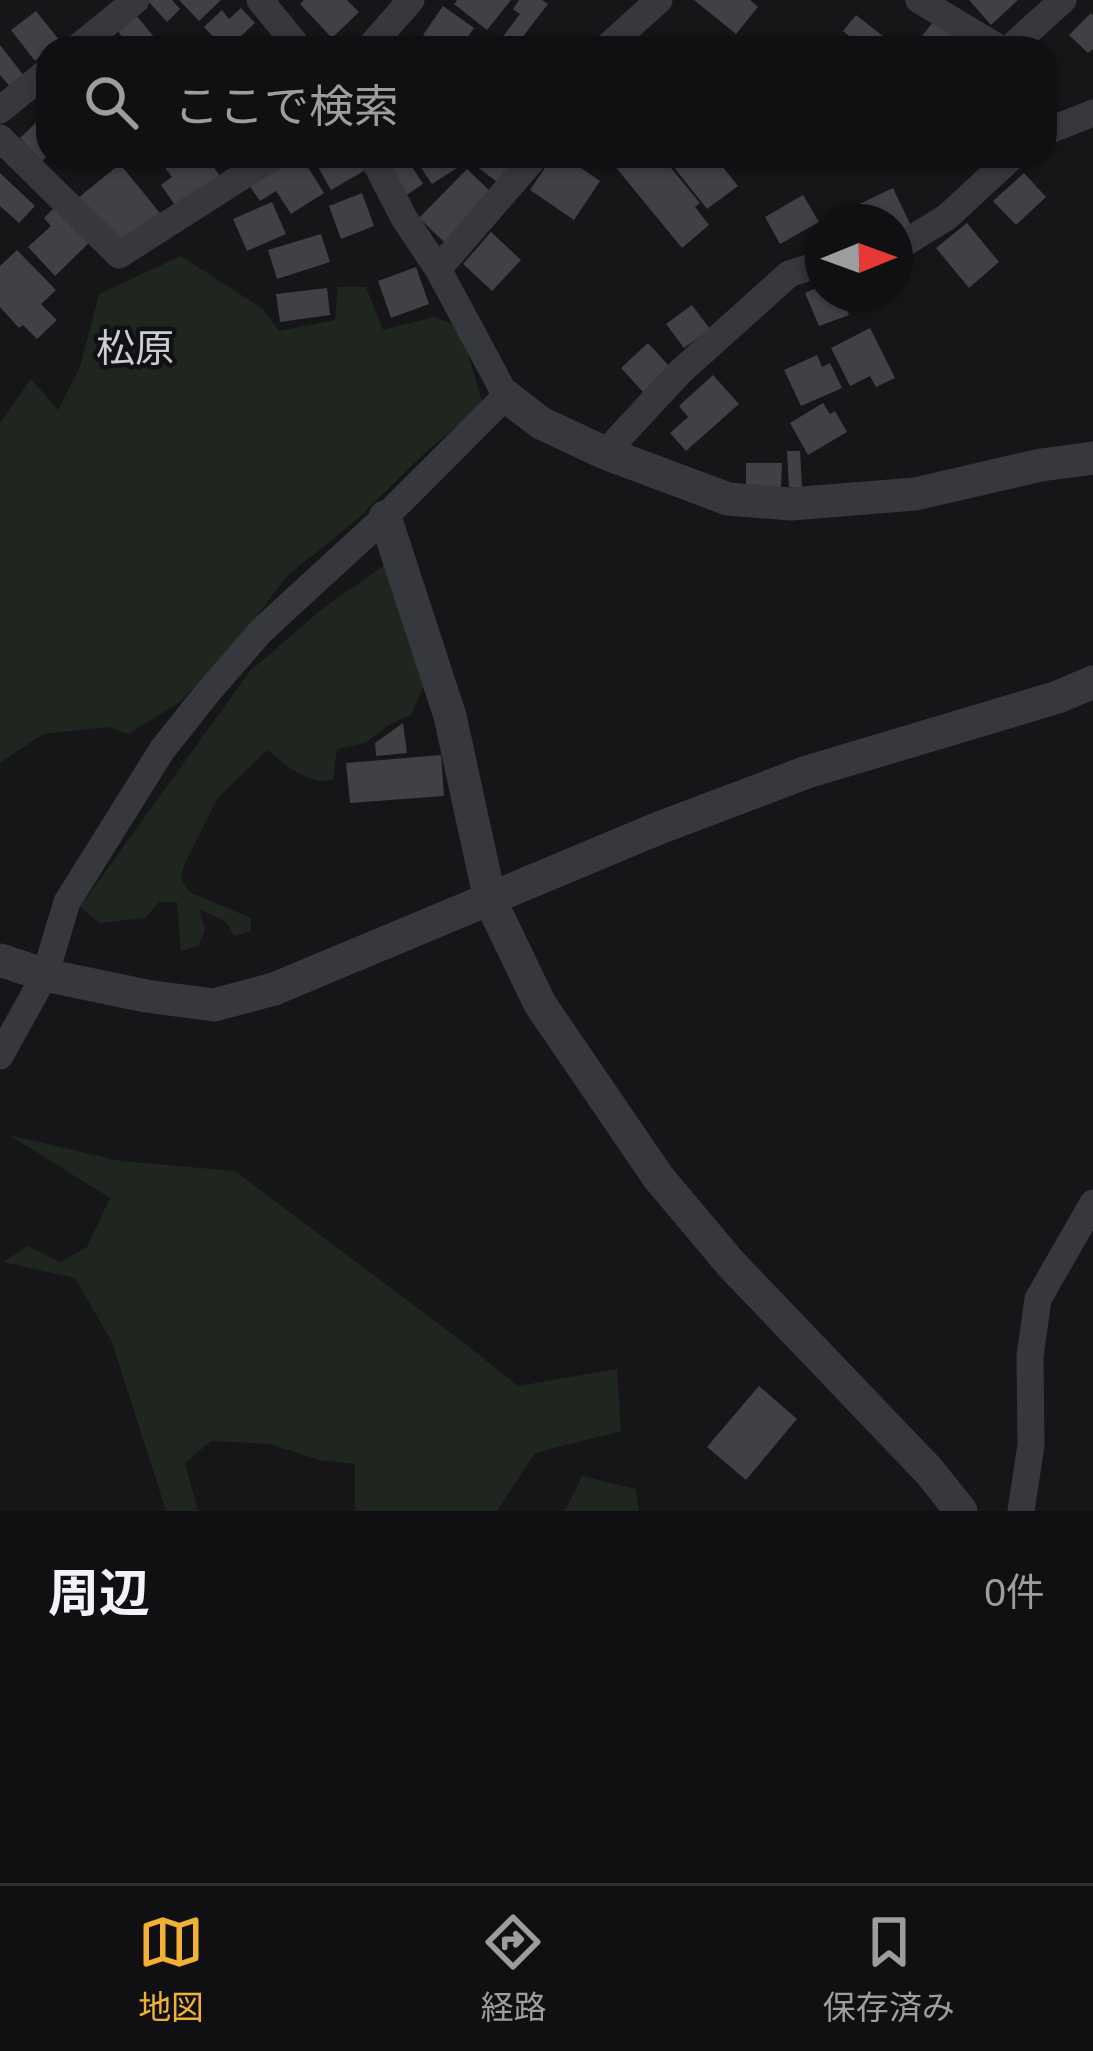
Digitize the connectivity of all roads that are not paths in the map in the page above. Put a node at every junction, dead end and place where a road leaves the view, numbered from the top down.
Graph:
1 (136, 0) edge
2 (260, 0) edge
3 (411, 0) edge
4 (659, 0) edge
5 (919, 0) edge
6 (1063, 0) edge
7 (92, 36) edge
8 (289, 36) edge
9 (380, 36) edge
10 (619, 36) edge
11 (979, 36) edge
12 (1023, 36) edge
13 (36, 81) edge
14 (0, 110) edge
15 (1093, 113) edge
16 (1057, 126) edge
17 (0, 138) edge
18 (255, 168) edge
19 (378, 168) edge
20 (526, 168) edge
21 (1000, 168) edge
22 (913, 238) edge
23 (438, 269) junction
24 (805, 269) edge
25 (506, 396) junction
26 (605, 453) junction
27 (1093, 458) edge
28 (385, 517) junction
29 (1093, 682) edge
30 (490, 900) junction
31 (0, 960) edge
32 (45, 975) junction
33 (0, 1057) edge
34 (1093, 1203) edge
35 (962, 1511) edge
36 (1021, 1511) edge

1 - 7 street
2 - 8 street
3 - 9 street
4 - 10 street
5 - 11 street
6 - 12 street
13 - 14 street
15 - 16 street
17 - 18 street
19 - 23 street
20 - 23 street
21 - 22 street
23 - 25 street
24 - 26 street
25 - 26 street
25 - 28 street
26 - 27 street
28 - 30 street
28 - 32 street
29 - 30 street
30 - 32 street
30 - 35 street
31 - 32 street
32 - 33 street
34 - 36 street

